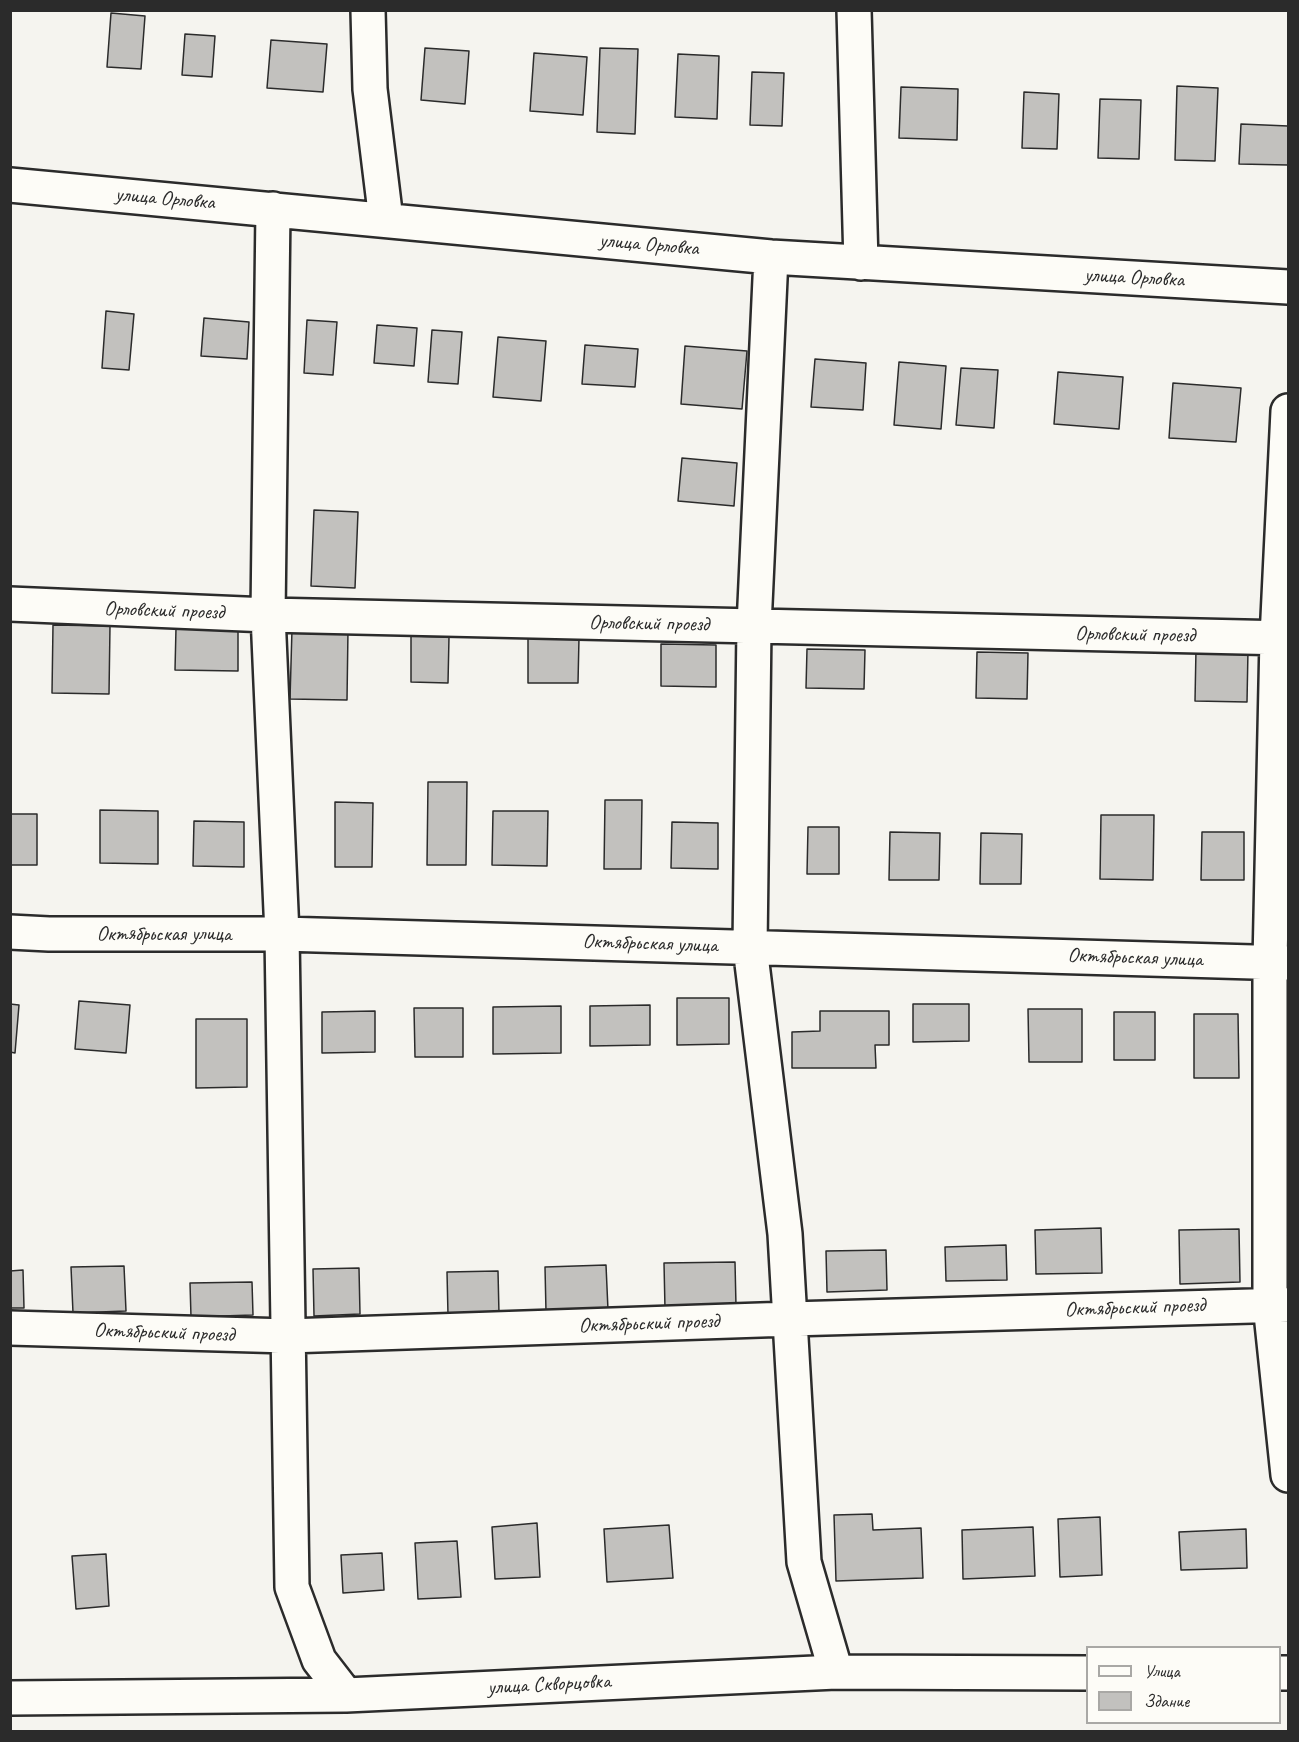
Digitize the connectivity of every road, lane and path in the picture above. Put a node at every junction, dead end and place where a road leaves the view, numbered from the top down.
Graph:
1 (368, 10) edge
2 (854, 10) edge
3 (10, 185) edge
4 (273, 209) junction
5 (386, 220) junction
6 (771, 256) junction
7 (861, 262) junction
8 (1288, 287) edge
9 (1288, 411) edge
10 (10, 604) edge
11 (268, 615) junction
12 (754, 626) junction
13 (1283, 638) edge
14 (10, 932) edge
15 (282, 934) junction
16 (750, 947) junction
17 (1279, 963) edge
18 (1279, 1304) edge
19 (790, 1319) junction
20 (10, 1328) edge
21 (288, 1336) junction
22 (1288, 1474) edge
23 (836, 1672) junction
24 (1086, 1673) edge
25 (346, 1695) junction
26 (10, 1698) edge

1 - 5 street
2 - 7 street
3 - 4 street, улица Орловка
4 - 5 street, улица Орловка
4 - 11 street
5 - 6 street, улица Орловка
6 - 7 street, улица Орловка
6 - 12 street
7 - 8 street, улица Орловка
9 - 13 street
10 - 11 street, Орловский проезд
11 - 12 street, Орловский проезд
11 - 15 street
12 - 13 street, Орловский проезд
12 - 16 street
13 - 17 street
14 - 15 street, Октябрьская улица
15 - 16 street, Октябрьская улица
15 - 21 street
16 - 17 street, Октябрьская улица
16 - 19 street
17 - 18 street
18 - 19 street, Октябрьский проезд
18 - 22 street
19 - 21 street, Октябрьский проезд
19 - 23 street
20 - 21 street, Октябрьский проезд
21 - 25 street
23 - 24 street, улица Скворцовка
23 - 25 street, улица Скворцовка
25 - 26 street, улица Скворцовка

